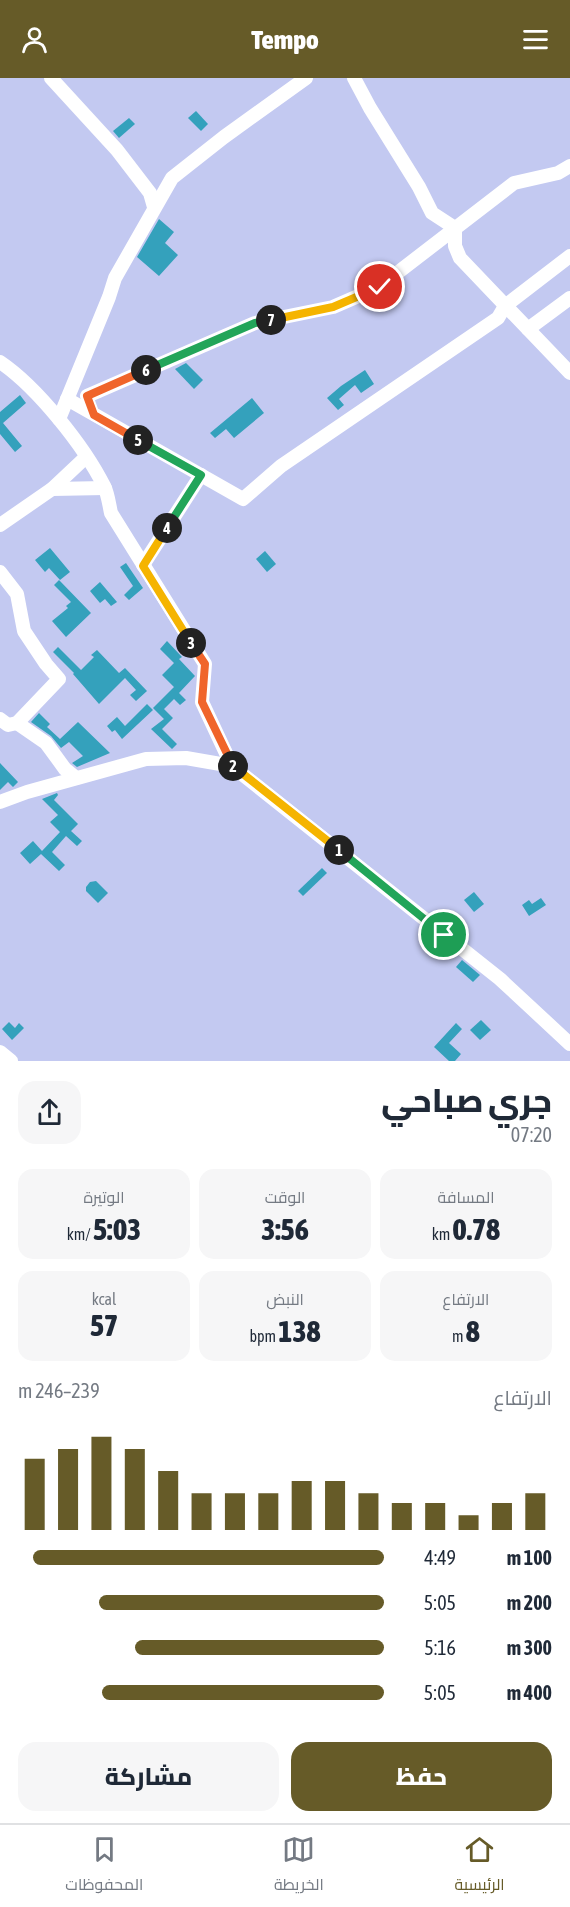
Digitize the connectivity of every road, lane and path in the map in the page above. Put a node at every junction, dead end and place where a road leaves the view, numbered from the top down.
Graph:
1 (51, 78) edge
2 (306, 78) edge
3 (354, 78) edge
4 (570, 166) edge
5 (154, 207) junction
6 (455, 228) junction
7 (570, 256) edge
8 (570, 298) edge
9 (505, 306) junction
10 (528, 329) junction
11 (0, 362) edge
12 (78, 372) junction
13 (570, 373) edge
14 (87, 396) junction
15 (67, 399) junction
16 (94, 415) junction
17 (59, 419) junction
18 (86, 457) junction
19 (201, 475) junction
20 (105, 488) junction
21 (52, 489) junction
22 (0, 525) edge
23 (143, 566) junction
24 (0, 572) edge
25 (0, 719) edge
26 (17, 723) junction
27 (232, 766) junction
28 (76, 778) junction
29 (0, 802) edge
30 (570, 1044) edge
31 (0, 1052) edge
32 (10, 1061) edge

1 - 5 street
2 - 5 street
3 - 6 street
4 - 6 street
5 - 12 street
6 - 9 street
6 - 14 street
7 - 9 street
8 - 10 street
9 - 10 street
9 - 19 street
10 - 13 street
11 - 17 street
12 - 14 street
12 - 15 street
14 - 16 street
15 - 16 street
15 - 17 street
16 - 19 street
17 - 18 street
18 - 20 street
18 - 21 street
19 - 23 street
20 - 21 street
20 - 23 street
21 - 22 street
23 - 27 street
24 - 26 street
25 - 26 street
26 - 28 street
27 - 28 street
27 - 30 street
28 - 29 street
31 - 32 street

